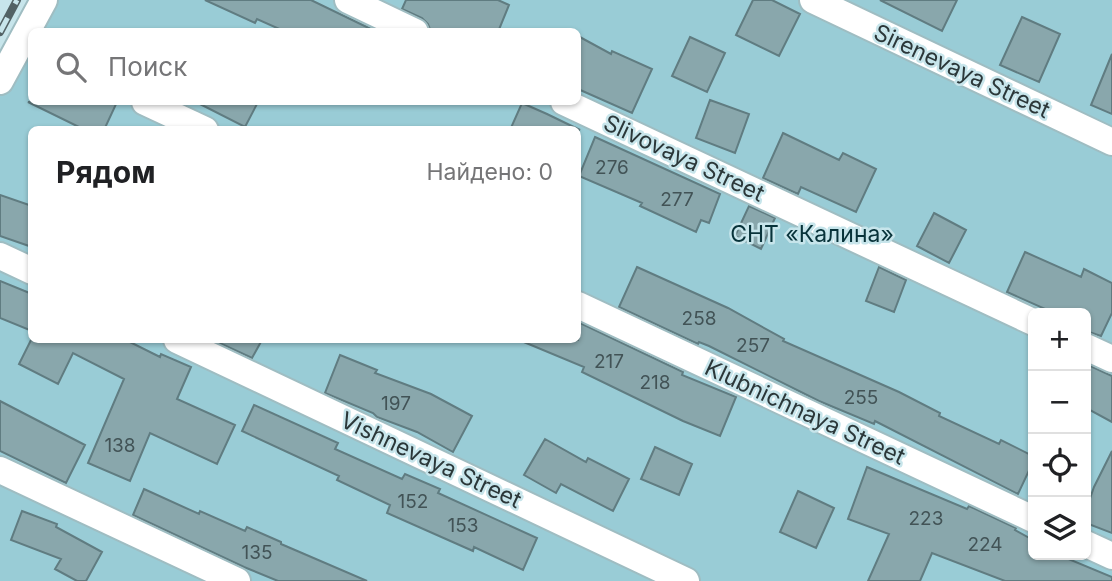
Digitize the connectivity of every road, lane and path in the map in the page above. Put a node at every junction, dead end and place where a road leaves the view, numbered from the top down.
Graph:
1 (44, 0) edge
2 (348, 0) edge
3 (813, 0) edge
4 (33, 28) edge
5 (407, 28) edge
6 (26, 46) edge
7 (0, 81) edge
8 (151, 105) edge
9 (570, 105) edge
10 (196, 126) edge
11 (1112, 142) edge
12 (0, 256) edge
13 (28, 269) edge
14 (581, 306) edge
15 (1028, 320) edge
16 (183, 343) edge
17 (1091, 349) edge
18 (1112, 359) edge
19 (0, 470) edge
20 (1028, 517) edge
21 (1091, 546) edge
22 (1112, 556) edge
23 (237, 581) edge
24 (686, 581) edge

1 - 4 street
2 - 5 street
3 - 11 street, Sirenevaya Street
6 - 7 street
8 - 10 street
9 - 15 street, Slivovaya Street
12 - 13 street
14 - 20 street, Klubnichnaya Street
16 - 24 street, Vishnevaya Street
17 - 18 street
19 - 23 street
21 - 22 street

